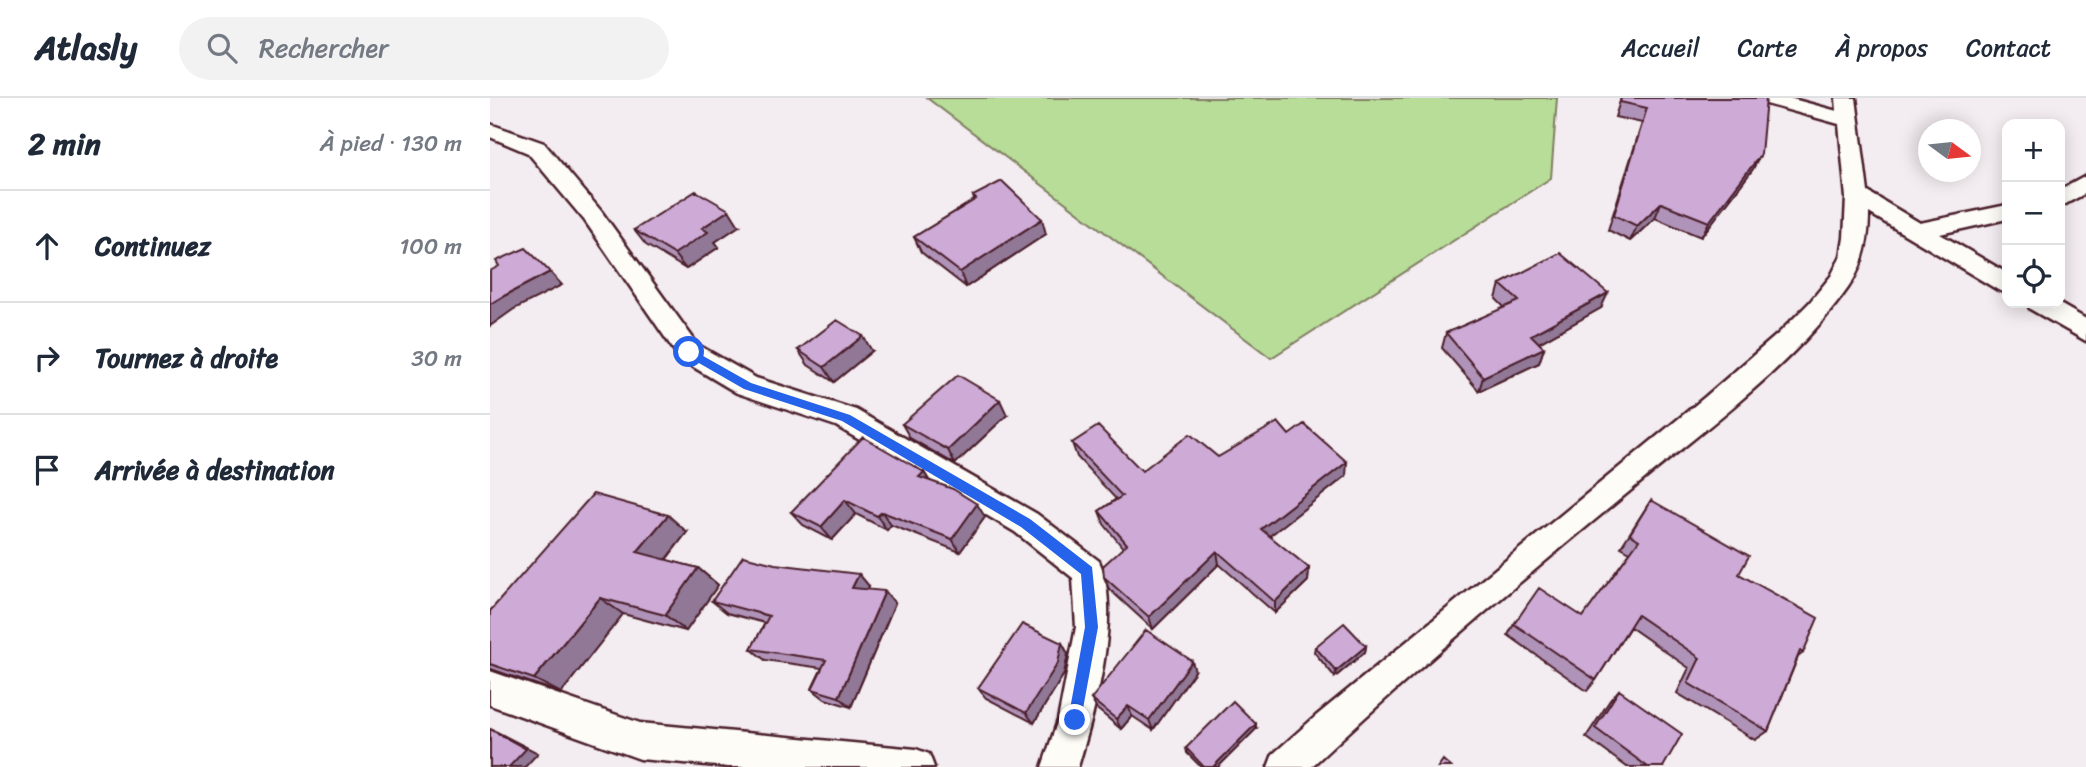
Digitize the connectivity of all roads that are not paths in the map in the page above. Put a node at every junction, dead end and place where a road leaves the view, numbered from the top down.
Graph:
1 (1766, 98) edge
2 (1848, 109) edge
3 (490, 130) edge
4 (2086, 183) edge
5 (1856, 195) junction
6 (2065, 197) edge
7 (2002, 213) edge
8 (1917, 231) junction
9 (2002, 281) edge
10 (2047, 308) edge
11 (2086, 331) edge
12 (490, 688) edge
13 (916, 767) edge
14 (1060, 767) edge
15 (1286, 767) edge

1 - 2 street
2 - 5 street
3 - 14 street
4 - 6 street
5 - 8 street
5 - 15 street
7 - 8 street
8 - 9 street
10 - 11 street
12 - 13 street

